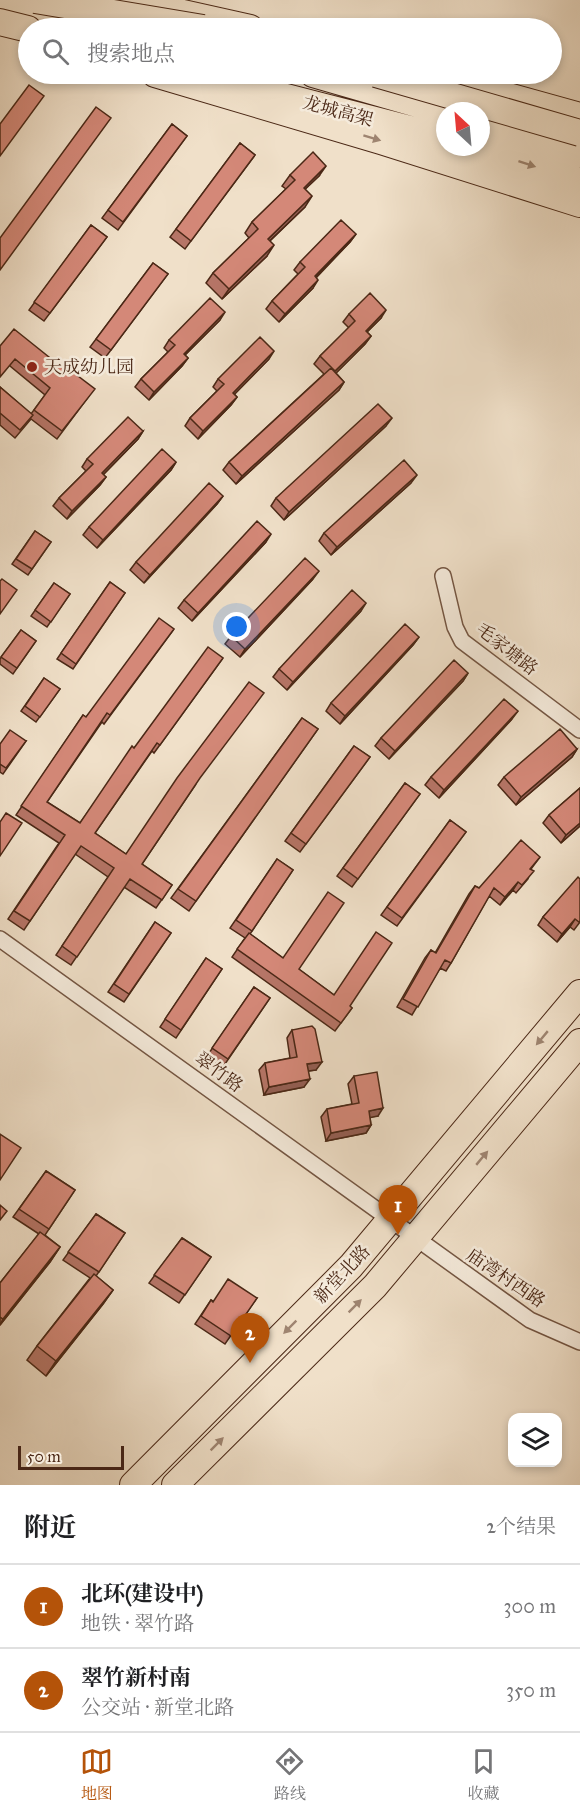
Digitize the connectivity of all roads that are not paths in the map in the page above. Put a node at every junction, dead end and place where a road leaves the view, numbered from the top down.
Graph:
1 (35, 0) edge
2 (68, 0) edge
3 (125, 0) edge
4 (104, 18) edge
5 (134, 18) edge
6 (143, 18) edge
7 (205, 18) edge
8 (0, 22) edge
9 (18, 26) edge
10 (0, 34) edge
11 (18, 38) edge
12 (189, 84) edge
13 (236, 84) edge
14 (354, 84) edge
15 (370, 84) edge
16 (410, 84) edge
17 (420, 84) edge
18 (464, 84) edge
19 (449, 102) edge
20 (436, 103) edge
21 (436, 104) edge
22 (580, 117) edge
23 (490, 118) edge
24 (490, 126) edge
25 (580, 133) edge
26 (436, 136) edge
27 (580, 143) edge
28 (490, 152) edge
29 (580, 154) edge
30 (580, 181) edge
31 (580, 204) edge
32 (443, 576) dead end
33 (580, 730) edge
34 (0, 939) edge
35 (580, 993) edge
36 (580, 1042) edge
37 (390, 1220) junction
38 (415, 1238) junction
39 (580, 1342) edge
40 (133, 1485) edge
41 (175, 1485) edge

1 - 4 main road, bridge
1 - 6 main road, bridge
2 - 5 main road
3 - 7 main road
8 - 9 main road
10 - 11 main road
12 -> 31 main road
13 - 26 main road, 龙城高架
14 - 21 main road, 龙城高架
15 - 20 main road
16 - 25 main road, bridge
17 - 19 main road
18 - 22 main road
23 - 27 main road
24 - 29 main road
28 -> 30 main road
32 - 33 street, 毛家塘路
34 - 37 street, 翠竹路
35 -> 37 main road, 新堂北路
38 -> 36 main road, 新堂北路
37 - 38 street, 翠竹路
37 -> 40 main road, 新堂北路
38 - 39 street, 庙湾村西路
41 -> 38 main road, 新堂北路

